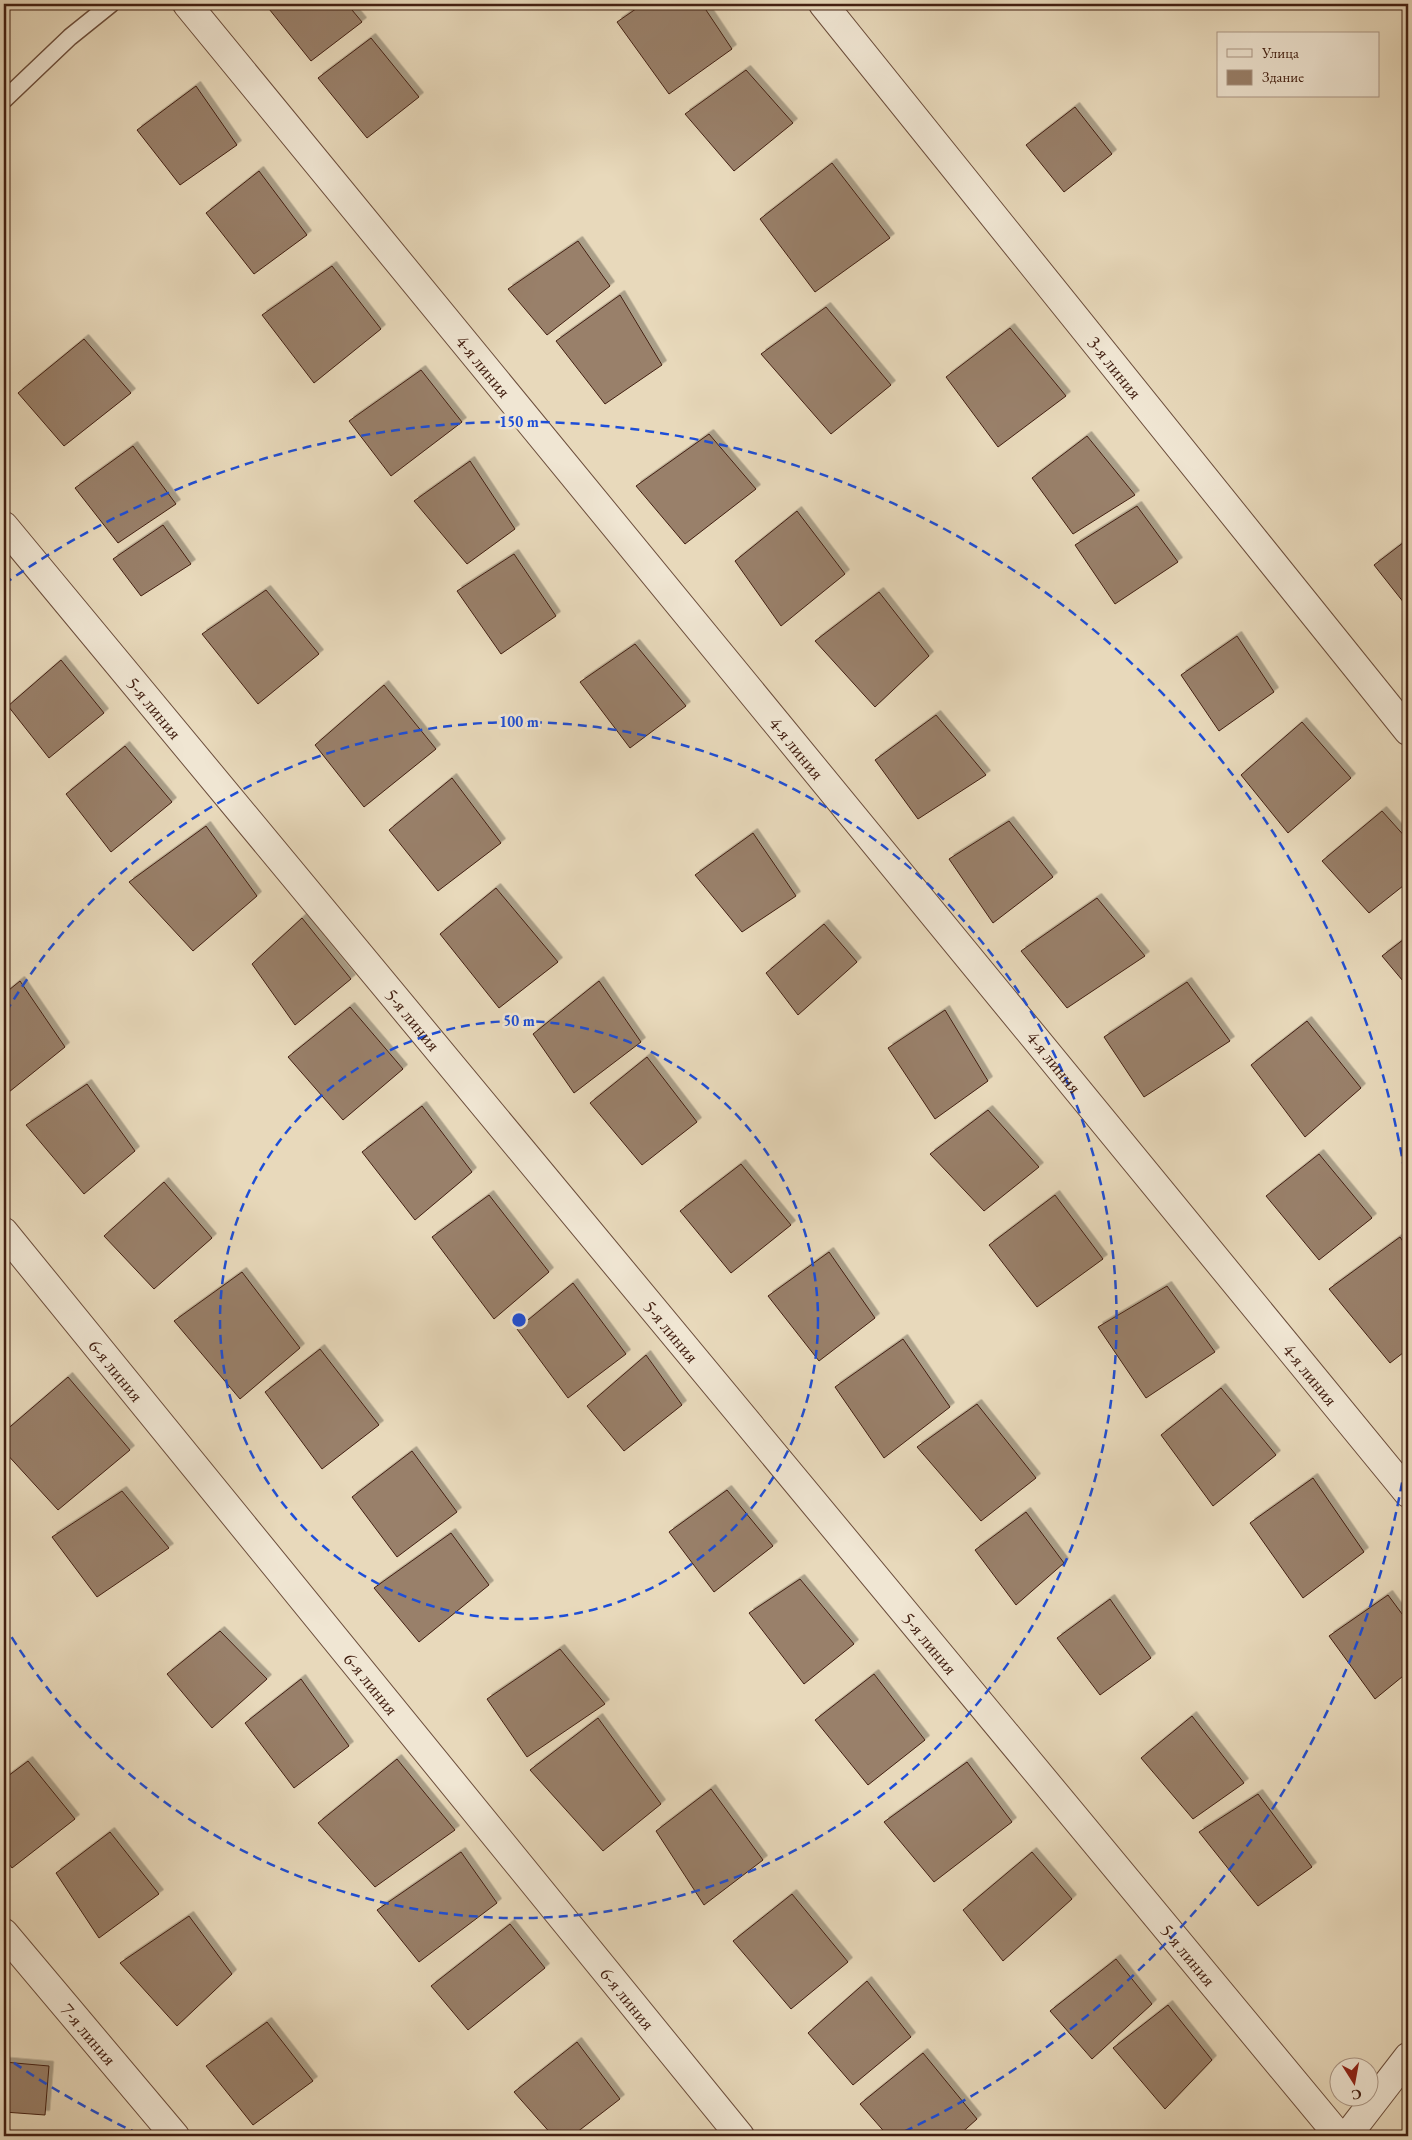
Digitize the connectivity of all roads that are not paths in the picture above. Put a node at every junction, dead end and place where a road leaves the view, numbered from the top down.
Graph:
1 (111, 4) edge
2 (187, 4) edge
3 (823, 4) edge
4 (4, 100) edge
5 (4, 526) edge
6 (1408, 731) edge
7 (4, 1232) edge
8 (1408, 1493) edge
9 (4, 1933) edge
10 (1408, 2057) edge
11 (176, 2136) edge
12 (740, 2136) edge
13 (1339, 2136) edge
14 (1347, 2136) edge

1 - 4 lane
2 - 8 street, 4-я линия
3 - 6 street, 3-я линия
5 - 13 street, 5-я линия
7 - 12 street, 6-я линия
9 - 11 street, 7-я линия
10 - 14 street

